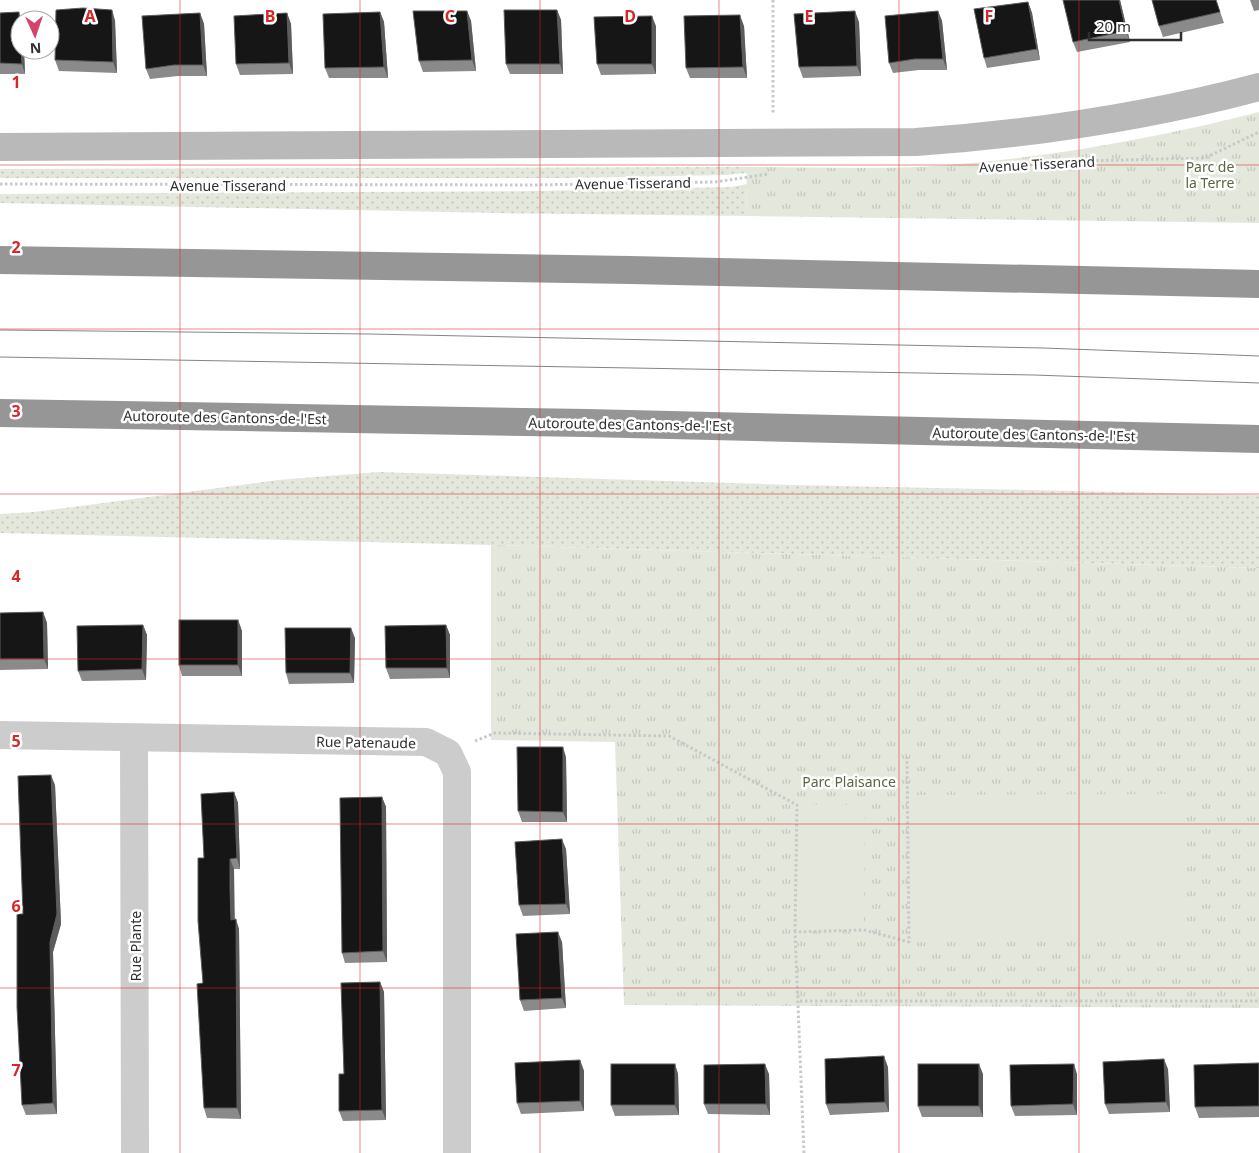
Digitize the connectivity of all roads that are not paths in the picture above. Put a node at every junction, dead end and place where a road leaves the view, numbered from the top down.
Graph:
1 (1259, 87) edge
2 (0, 147) edge
3 (0, 260) edge
4 (1259, 284) edge
5 (0, 414) edge
6 (1259, 439) edge
7 (0, 735) edge
8 (134, 738) junction
9 (135, 1153) edge
10 (457, 1153) edge

1 - 2 street, Avenue Tisserand
3 - 4 highway
5 - 6 highway, Autoroute des Cantons-de-l'Est
7 - 8 street, Rue Patenaude
8 - 9 street, Rue Plante
8 - 10 street, Rue Patenaude

